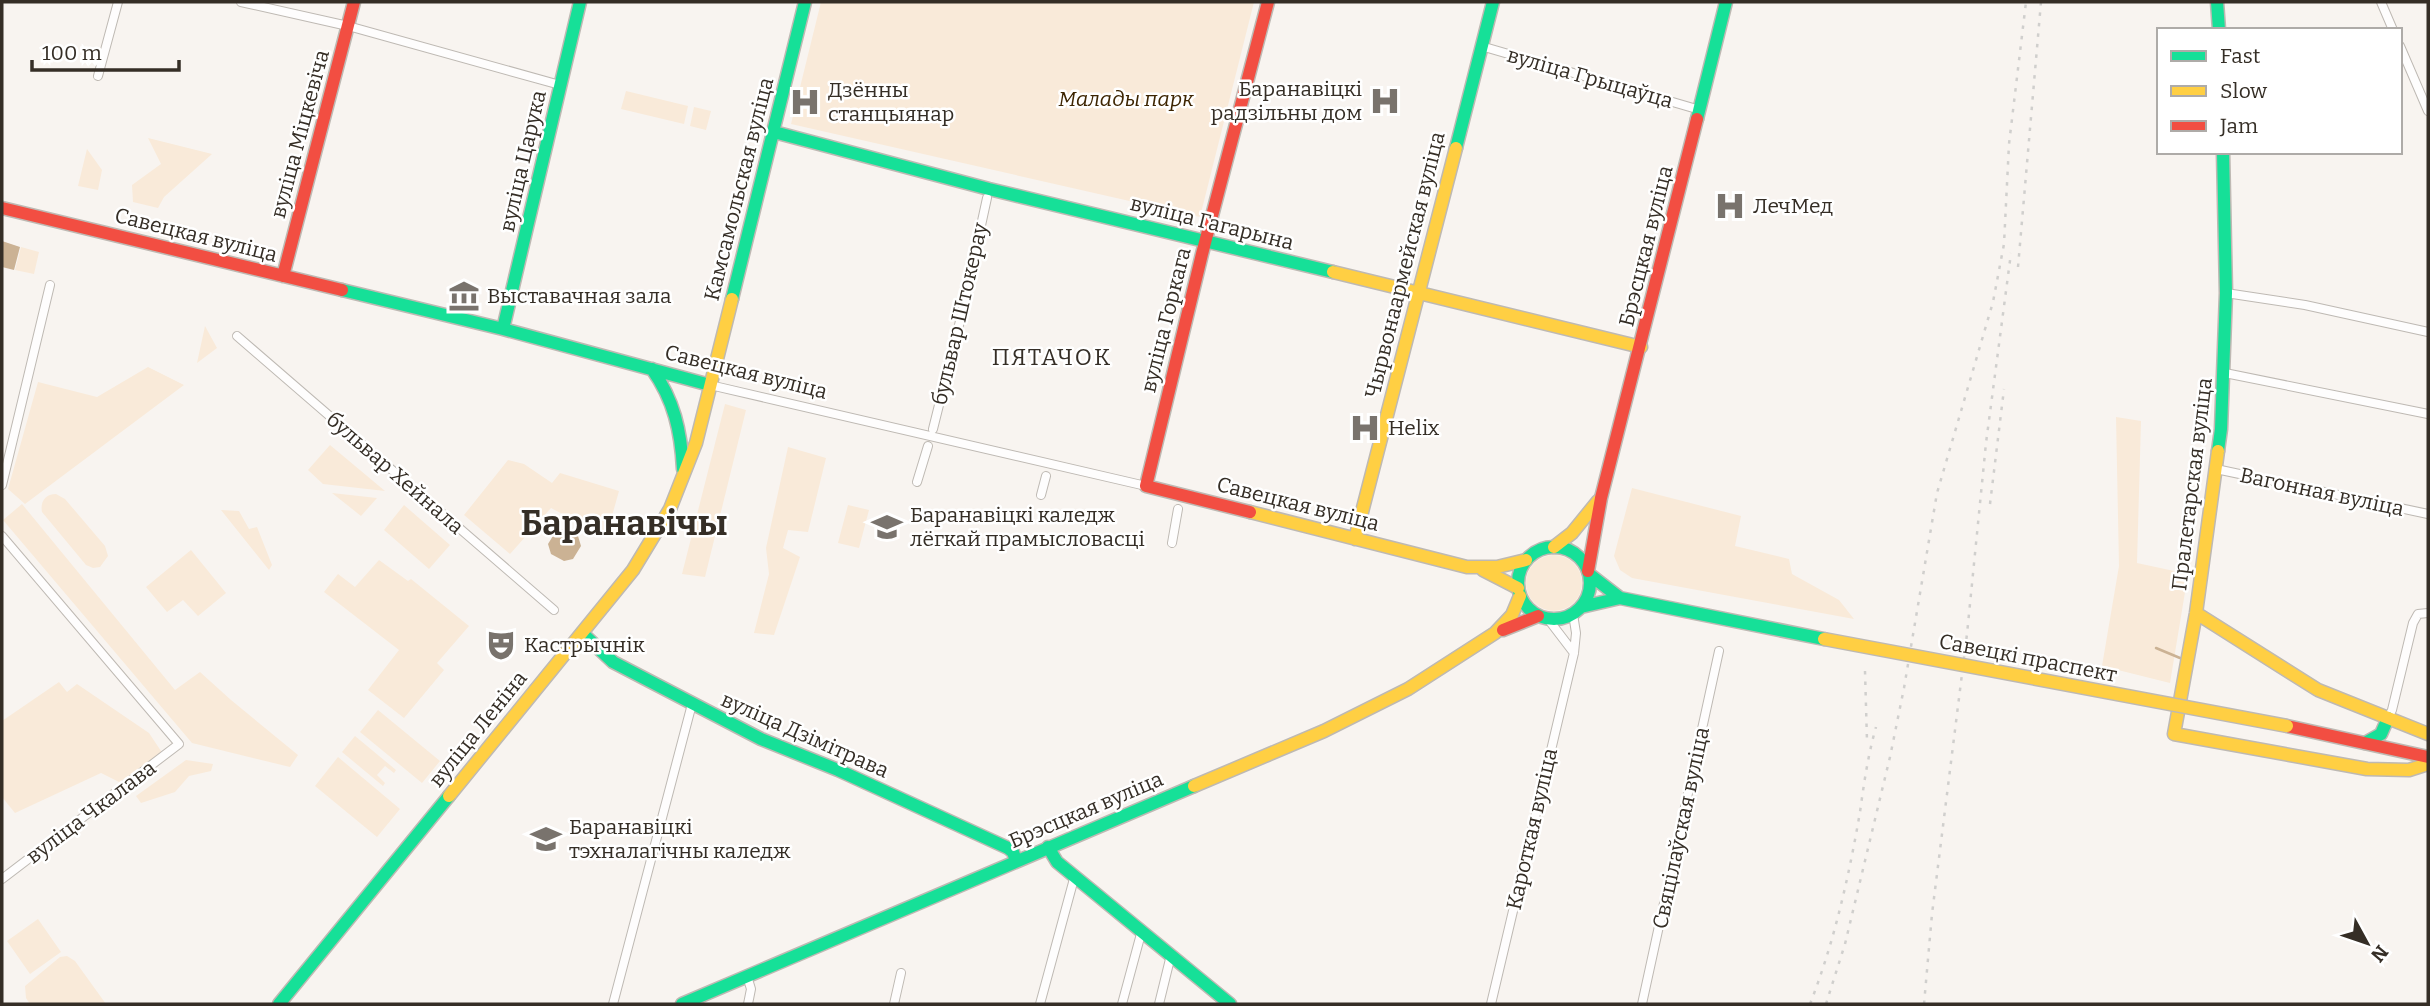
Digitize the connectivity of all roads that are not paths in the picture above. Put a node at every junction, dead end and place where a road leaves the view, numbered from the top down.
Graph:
1 (118, 2) edge
2 (241, 2) edge
3 (354, 2) edge
4 (580, 2) edge
5 (805, 2) edge
6 (1268, 2) edge
7 (1493, 2) edge
8 (1726, 2) edge
9 (2217, 2) edge
10 (2381, 2) edge
11 (348, 26) junction
12 (2219, 28) edge
13 (2392, 28) edge
14 (1481, 46) junction
15 (2402, 51) edge
16 (98, 76) dead end
17 (561, 85) junction
18 (1700, 110) junction
19 (2428, 111) edge
20 (774, 132) junction
21 (2222, 154) edge
22 (987, 198) dead end
23 (2, 208) edge
24 (1205, 242) junction
25 (283, 276) junction
26 (50, 285) dead end
27 (1417, 293) junction
28 (2226, 293) junction
29 (503, 329) junction
30 (2428, 332) edge
31 (237, 336) dead end
32 (1641, 347) junction
33 (651, 369) junction
34 (2225, 373) junction
35 (710, 385) junction
36 (2428, 414) edge
37 (933, 429) dead end
38 (928, 446) dead end
39 (2216, 469) junction
40 (1046, 476) dead end
41 (683, 479) junction
42 (917, 482) dead end
43 (2, 485) edge
44 (1146, 486) junction
45 (1041, 495) dead end
46 (1601, 498) junction
47 (1178, 509) dead end
48 (2428, 514) edge
49 (2, 536) edge
50 (1355, 538) junction
51 (1172, 542) dead end
52 (1554, 547) junction
53 (1526, 560) junction
54 (1483, 569) junction
55 (1589, 572) junction
56 (1519, 592) junction
57 (1620, 598) junction
58 (554, 610) dead end
59 (1577, 611) junction
60 (2196, 612) junction
61 (2428, 613) edge
62 (1543, 618) junction
63 (582, 633) junction
64 (1495, 633) junction
65 (1719, 652) dead end
66 (1574, 653) junction
67 (692, 704) junction
68 (2388, 718) junction
69 (2428, 734) edge
70 (2365, 743) junction
71 (2428, 757) edge
72 (2428, 764) edge
73 (1048, 847) junction
74 (1016, 861) junction
75 (1075, 875) junction
76 (2, 879) edge
77 (1142, 930) junction
78 (1171, 955) junction
79 (901, 974) dead end
80 (747, 976) junction
81 (703, 1000) edge
82 (279, 1004) edge
83 (613, 1004) edge
84 (682, 1004) edge
85 (748, 1004) edge
86 (894, 1004) edge
87 (1040, 1004) edge
88 (1122, 1004) edge
89 (1158, 1004) edge
90 (1230, 1004) edge
91 (1491, 1004) edge
92 (1642, 1004) edge

1 - 16 street
2 - 11 street
3 - 11 main road, вуліца Міцкевіча
4 - 17 main road, вуліца Царука
5 - 20 main road, Камсамольская вуліца
6 - 24 main road, вуліца Горкага
7 - 14 main road, Чырвонаармейская вуліца
8 - 18 main road, Брэсцкая вуліца
9 - 12 main road
10 - 13 street
11 - 17 street
11 - 25 main road, вуліца Міцкевіча
14 - 18 street, вуліца Грыцаўца
14 - 27 main road, Чырвонаармейская вуліца
15 - 19 street
17 - 29 main road, вуліца Царука
18 - 32 main road, Брэсцкая вуліца
20 - 24 main road, вуліца Гагарына
20 - 35 main road, Камсамольская вуліца
21 - 28 main road, Пралетарская вуліца
22 - 37 street, бульвар Штокерау
23 - 25 main road, Савецкая вуліца
24 - 27 main road, вуліца Гагарына
24 - 44 main road, вуліца Горкага
25 - 29 main road, Савецкая вуліца
26 - 43 street
27 - 32 main road, вуліца Гагарына
27 - 50 main road, Чырвонаармейская вуліца
28 - 30 street
28 - 34 main road, Пралетарская вуліца
29 - 33 main road, Савецкая вуліца
31 - 58 street, бульвар Хейнала
32 - 46 main road, Брэсцкая вуліца
33 - 35 main road, Савецкая вуліца
33 - 41 main road
34 - 36 street
34 - 39 main road, Пралетарская вуліца
35 - 41 main road, вуліца Леніна
35 - 44 street, Савецкая вуліца
38 - 42 street
39 - 48 street, Вагонная вуліца
39 - 60 main road, Пралетарская вуліца
40 - 45 street
41 - 63 main road, вуліца Леніна
44 - 50 main road, Савецкая вуліца
46 - 52 main road, Брэсцкая вуліца
46 - 55 main road, Брэсцкая вуліца
47 - 51 street
49 - 76 street, вуліца Чкалава
50 - 54 main road, Савецкая вуліца
52 - 53 main road
52 - 55 main road
53 - 54 main road, Савецкая вуліца
53 - 56 main road
54 - 56 main road, Савецкая вуліца
55 - 57 main road, Савецкі праспект
55 - 59 main road
56 - 62 main road
56 - 64 main road, Брэсцкая вуліца
57 - 59 main road, Савецкі праспект
57 - 70 main road, Савецкі праспект, bridge
59 - 62 main road
59 - 66 street, Кароткая вуліца
60 - 68 main road
60 - 72 main road, Пралетарская вуліца
61 - 68 street
62 - 64 main road, Брэсцкая вуліца
62 - 66 street
63 - 67 main road, вуліца Дзімітрава
63 - 82 main road, вуліца Леніна
64 - 73 main road, Брэсцкая вуліца
65 - 92 street, Свяцілаўская вуліца
66 - 91 street, Кароткая вуліца
67 - 74 main road, вуліца Дзімітрава
67 - 83 street
68 - 69 main road
68 - 70 main road
70 - 71 main road, Савецкі праспект
73 - 74 main road, Брэсцкая вуліца
73 - 75 main road
74 - 80 main road, Брэсцкая вуліца
75 - 77 main road
75 - 87 street
77 - 78 main road
77 - 88 street
78 - 89 street
78 - 90 main road
79 - 86 street
80 - 81 main road, Брэсцкая вуліца
80 - 85 street
81 - 84 main road, Брэсцкая вуліца

